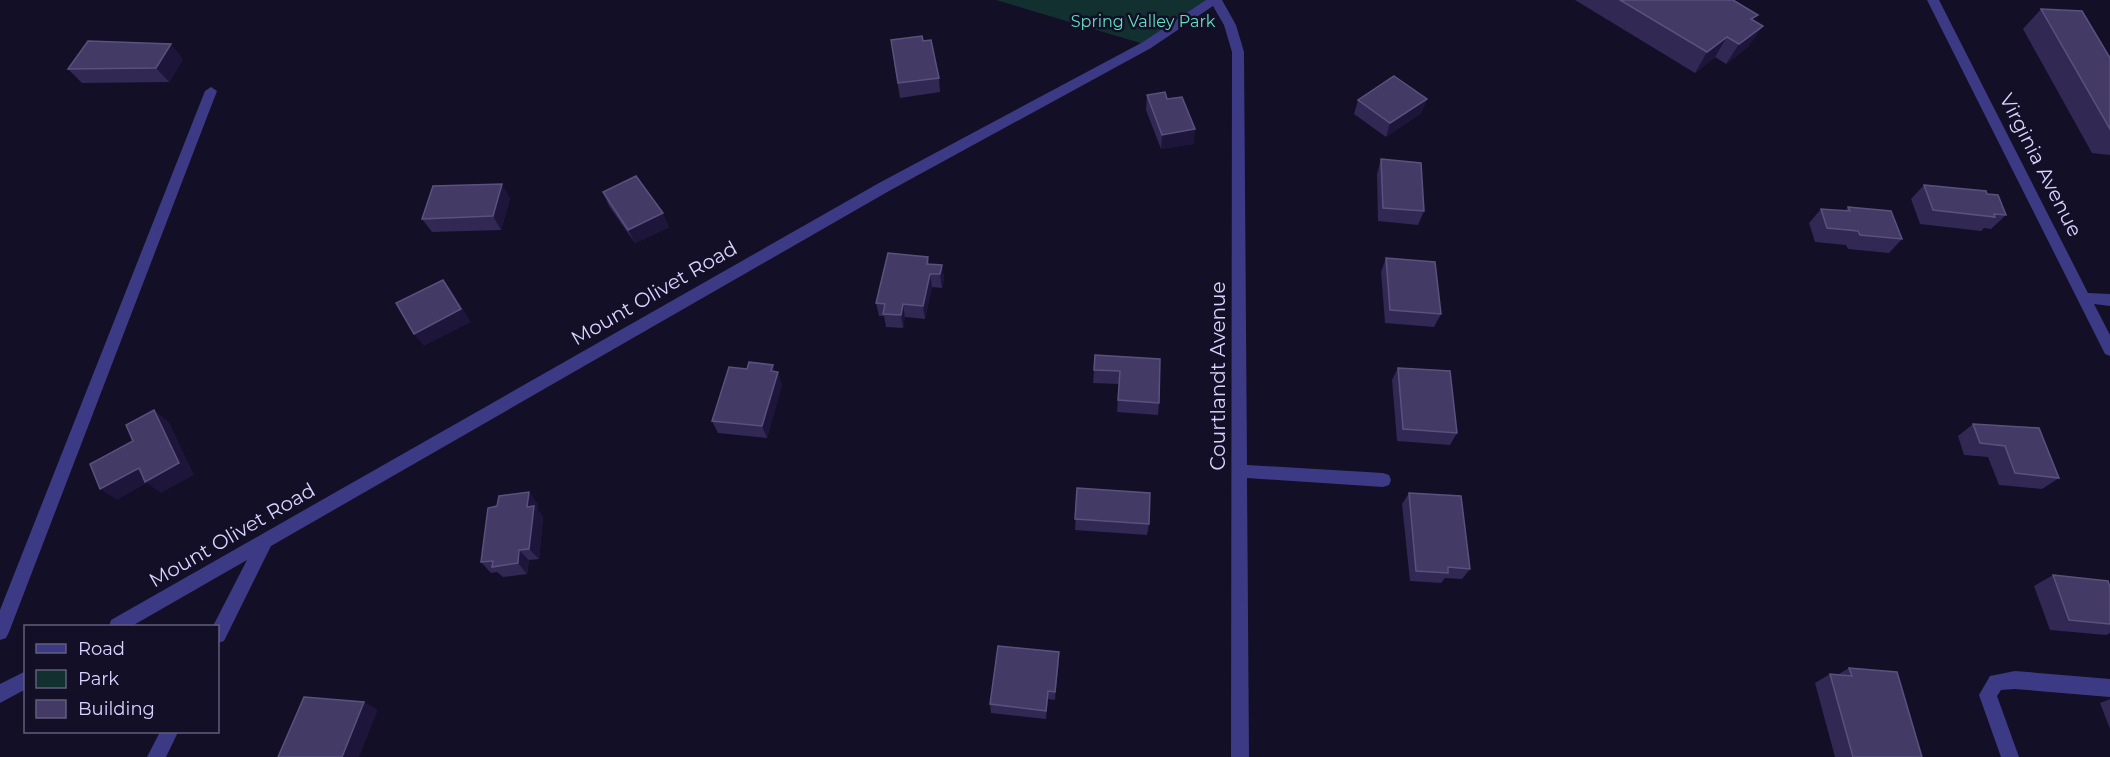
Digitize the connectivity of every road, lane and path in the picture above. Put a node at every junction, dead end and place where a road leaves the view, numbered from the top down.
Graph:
1 (1215, 0) edge
2 (1933, 0) edge
3 (211, 91) dead end
4 (2085, 298) junction
5 (2110, 300) edge
6 (2110, 350) edge
7 (1239, 471) junction
8 (1383, 480) dead end
9 (265, 542) junction
10 (120, 625) edge
11 (0, 632) edge
12 (219, 633) edge
13 (24, 680) edge
14 (2110, 688) edge
15 (0, 694) edge
16 (168, 733) edge
17 (156, 757) edge
18 (1240, 757) edge
19 (2010, 757) edge

1 - 7 street, Courtlandt Avenue
1 - 9 street, Mount Olivet Road
2 - 4 street, Virginia Avenue
3 - 11 street
4 - 5 street
4 - 6 street, Virginia Avenue
7 - 8 street
7 - 18 street, Courtlandt Avenue
9 - 10 street, Mount Olivet Road
9 - 12 street
13 - 15 street
14 - 19 street
16 - 17 street

